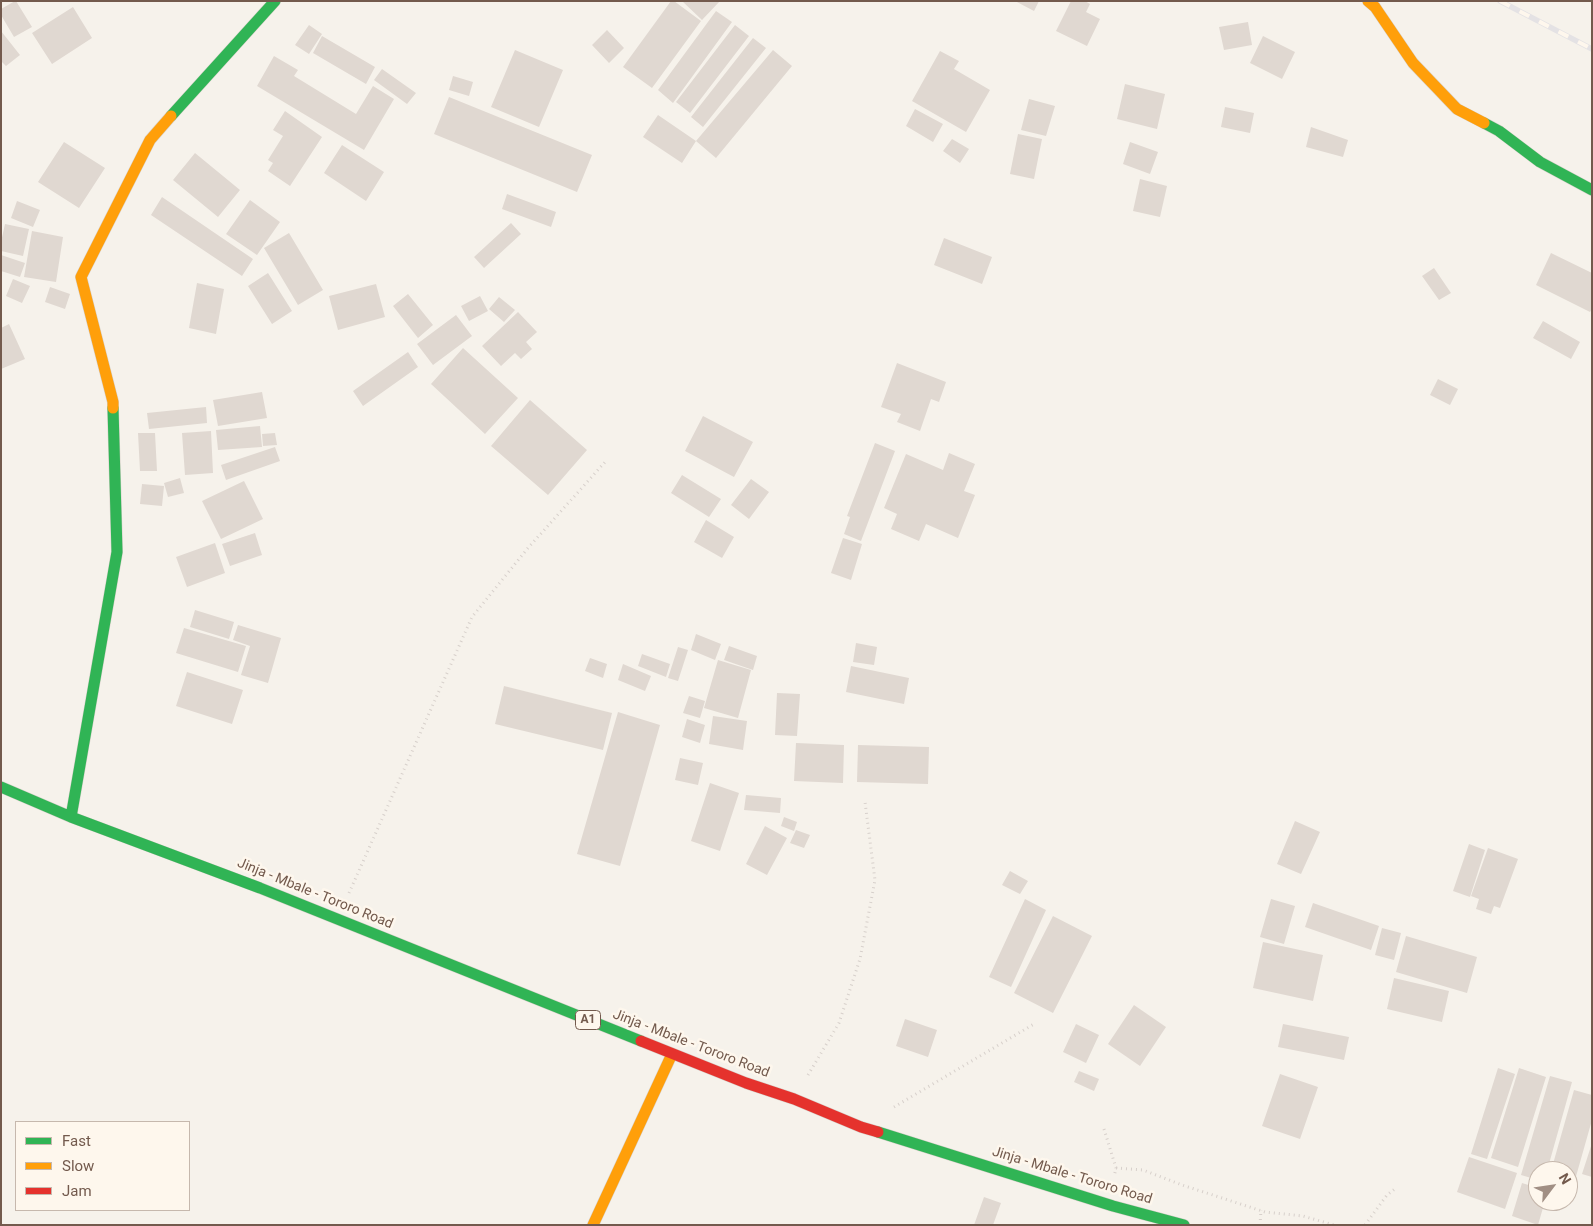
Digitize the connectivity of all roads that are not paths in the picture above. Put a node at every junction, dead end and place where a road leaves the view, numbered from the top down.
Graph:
1 (275, 1) edge
2 (1368, 1) edge
3 (1592, 190) edge
4 (1, 787) edge
5 (71, 817) junction
6 (672, 1054) junction
7 (593, 1225) edge
8 (1184, 1225) edge

1 - 5 street
2 - 3 street
4 - 5 street, Jinja - Mbale - Tororo Road / A1
5 - 6 street, Jinja - Mbale - Tororo Road / A1
6 - 7 street
6 - 8 street, Jinja - Mbale - Tororo Road / A1

